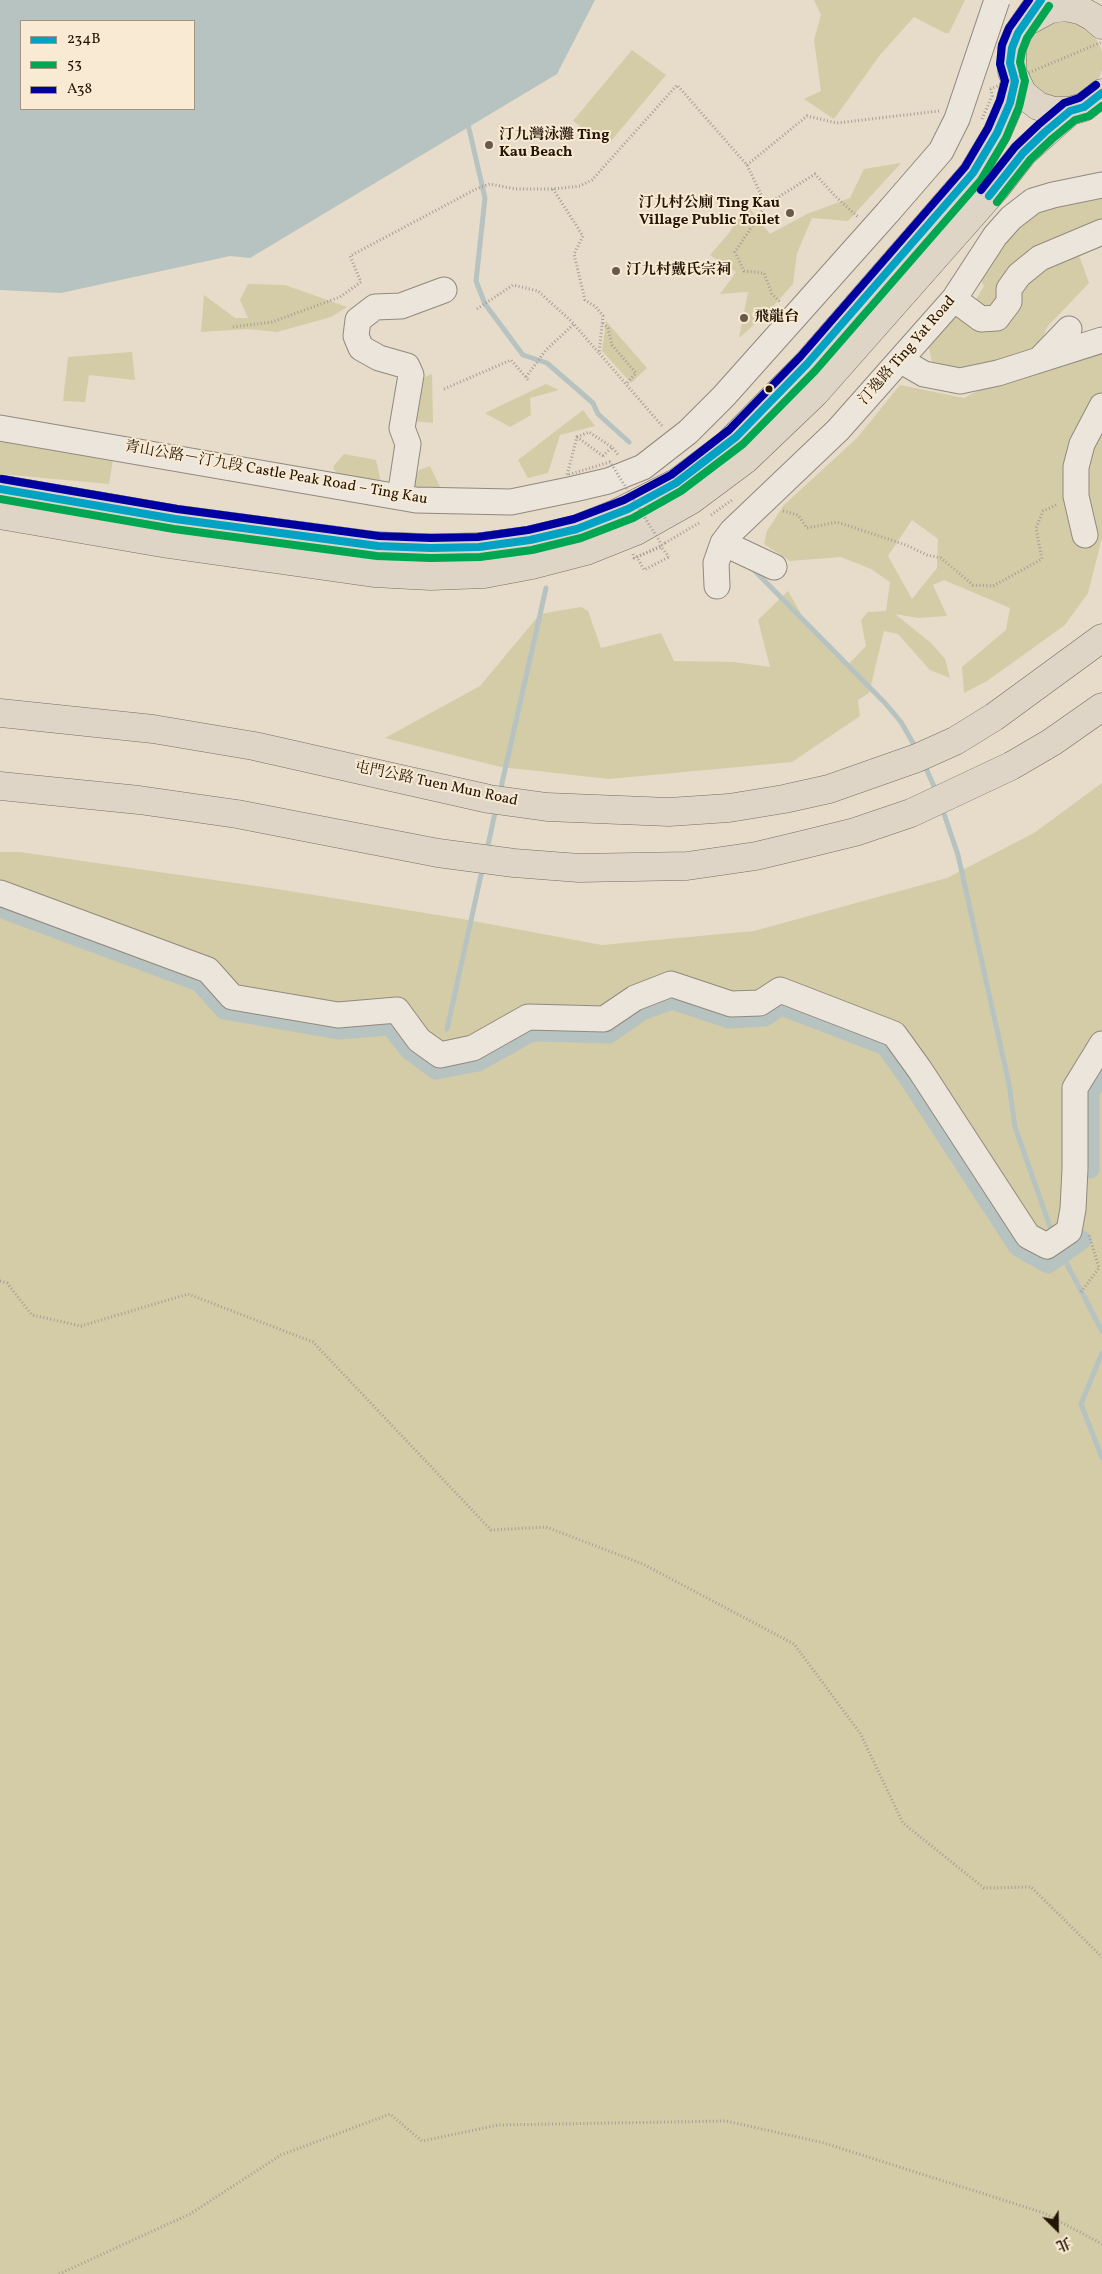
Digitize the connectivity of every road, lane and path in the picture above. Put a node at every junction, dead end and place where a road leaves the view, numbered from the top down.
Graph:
1 (997, 0) edge
2 (1034, 10) edge
3 (1098, 21) edge
4 (1015, 81) junction
5 (1102, 93) edge
6 (945, 110) dead end
7 (1070, 111) junction
8 (982, 119) dead end
9 (747, 165) junction
10 (1102, 185) edge
11 (553, 189) junction
12 (766, 205) junction
13 (864, 222) dead end
14 (1102, 232) edge
15 (444, 290) dead end
16 (954, 300) junction
17 (787, 308) dead end
18 (477, 309) dead end
19 (602, 322) junction
20 (574, 324) junction
21 (233, 327) dead end
22 (1069, 328) dead end
23 (1102, 340) edge
24 (599, 353) junction
25 (1040, 359) junction
26 (900, 360) junction
27 (528, 376) junction
28 (529, 381) dead end
29 (626, 384) junction
30 (444, 389) dead end
31 (1102, 406) edge
32 (0, 428) edge
33 (577, 437) junction
34 (675, 444) junction
35 (611, 446) dead end
36 (604, 456) dead end
37 (1076, 487) junction
38 (0, 489) edge
39 (400, 497) junction
40 (752, 514) junction
41 (0, 515) edge
42 (1085, 535) dead end
43 (723, 542) junction
44 (631, 549) dead end
45 (774, 567) dead end
46 (717, 586) dead end
47 (1102, 638) edge
48 (1102, 708) edge
49 (0, 712) edge
50 (0, 786) edge
51 (0, 892) edge
52 (1102, 1044) edge
53 (1061, 1232) junction
54 (0, 1281) edge
55 (1081, 1292) dead end
56 (1102, 1957) edge
57 (1102, 2244) edge
58 (59, 2274) edge

1 - 34 street, 青山公路－汀九段 Castle Peak Road – Ting Kau, bridge
2 - 3 main road
2 - 4 main road
3 - 8 path, bridge
4 - 7 main road
4 - 38 main road
5 - 7 main road
6 - 9 path
7 - 41 main road
9 - 11 path
9 - 12 path
10 - 16 street, 汀逸路 Ting Yat Road
11 - 19 path
11 - 21 path
12 - 13 path
12 - 17 path
14 - 16 street
15 - 39 street
16 - 26 street, 汀逸路 Ting Yat Road
18 - 20 path
19 - 24 path
19 - 29 path
20 - 24 path
20 - 27 path
22 - 25 street
23 - 25 street
24 - 29 path
25 - 26 street
26 - 40 street, 汀逸路 Ting Yat Road
27 - 28 path
27 - 30 path
29 - 34 path
31 - 37 street
32 - 39 street, 青山公路－汀九段 Castle Peak Road – Ting Kau
33 - 35 path
33 - 36 path, bridge
33 - 44 path, bridge
34 - 39 street, 青山公路－汀九段 Castle Peak Road – Ting Kau
37 - 40 path
37 - 42 street
40 - 43 street, 汀逸路 Ting Yat Road
43 - 45 street
43 - 46 street
47 - 49 main road, 屯門公路 Tuen Mun Road
48 - 50 main road
51 - 53 street
52 - 53 street
53 - 55 path
54 - 56 path
57 - 58 path

